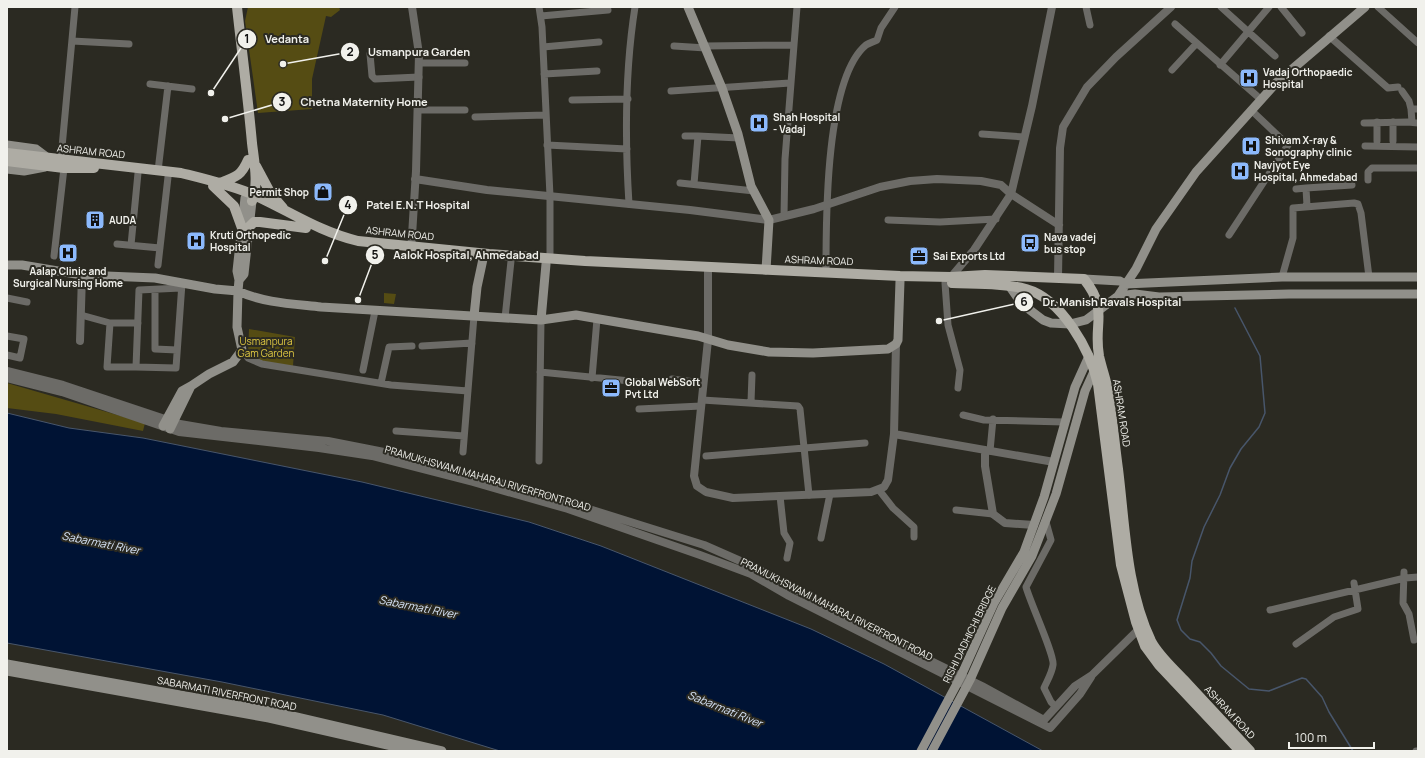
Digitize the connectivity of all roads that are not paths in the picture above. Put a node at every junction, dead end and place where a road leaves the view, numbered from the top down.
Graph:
1 (75, 7) edge
2 (243, 7) edge
3 (412, 7) edge
4 (539, 7) edge
5 (635, 7) edge
6 (688, 7) edge
7 (797, 7) edge
8 (895, 7) edge
9 (1052, 7) edge
10 (1086, 7) edge
11 (1172, 7) edge
12 (1221, 7) edge
13 (1269, 7) edge
14 (1281, 7) edge
15 (1358, 7) edge
16 (1365, 7) edge
17 (1378, 7) edge
18 (608, 10) dead end
19 (235, 12) edge
20 (541, 16) junction
21 (1175, 24) dead end
22 (1090, 25) dead end
23 (1248, 31) junction
24 (1302, 33) dead end
25 (1329, 36) junction
26 (72, 41) junction
27 (600, 42) dead end
28 (1418, 43) edge
29 (129, 44) dead end
30 (1196, 44) junction
31 (793, 45) junction
32 (674, 46) dead end
33 (543, 47) junction
34 (706, 47) junction
35 (370, 54) dead end
36 (1275, 56) dead end
37 (419, 63) junction
38 (464, 63) dead end
39 (1220, 64) junction
40 (1172, 70) dead end
41 (597, 71) dead end
42 (544, 74) junction
43 (419, 77) junction
44 (790, 83) junction
45 (150, 84) dead end
46 (168, 86) junction
47 (722, 88) junction
48 (192, 89) dead end
49 (671, 91) dead end
50 (1257, 96) junction
51 (628, 98) junction
52 (572, 100) dead end
53 (1414, 109) edge
54 (418, 110) junction
55 (465, 110) dead end
56 (1251, 110) junction
57 (546, 115) junction
58 (475, 117) dead end
59 (1377, 122) junction
60 (1393, 122) junction
61 (1364, 123) dead end
62 (1415, 123) edge
63 (982, 134) dead end
64 (685, 136) dead end
65 (698, 136) junction
66 (1024, 137) junction
67 (739, 138) junction
68 (1377, 141) dead end
69 (1393, 141) dead end
70 (7, 145) edge
71 (547, 145) junction
72 (1365, 146) dead end
73 (1418, 147) edge
74 (627, 149) junction
75 (7, 153) edge
76 (28, 160) junction
77 (251, 160) junction
78 (7, 161) edge
79 (48, 162) junction
80 (62, 163) junction
81 (1418, 168) edge
82 (7, 169) edge
83 (158, 171) junction
84 (138, 173) junction
85 (168, 177) junction
86 (415, 179) junction
87 (1368, 180) dead end
88 (680, 183) dead end
89 (216, 184) junction
90 (694, 184) junction
91 (1352, 185) dead end
92 (1306, 188) junction
93 (1296, 189) dead end
94 (754, 191) junction
95 (1011, 194) junction
96 (550, 196) junction
97 (250, 197) junction
98 (629, 204) junction
99 (825, 205) junction
100 (1307, 206) junction
101 (286, 212) junction
102 (784, 216) junction
103 (996, 219) junction
104 (769, 220) junction
105 (888, 220) dead end
106 (1059, 224) junction
107 (246, 227) junction
108 (306, 228) junction
109 (1229, 235) dead end
110 (118, 244) dead end
111 (131, 245) junction
112 (160, 248) junction
113 (411, 249) junction
114 (54, 256) dead end
115 (483, 260) junction
116 (511, 261) junction
117 (548, 261) junction
118 (7, 265) edge
119 (158, 265) dead end
120 (766, 270) junction
121 (708, 272) junction
122 (826, 272) junction
123 (82, 275) junction
124 (1282, 277) junction
125 (1369, 277) junction
126 (1418, 277) edge
127 (1058, 278) junction
128 (1084, 279) junction
129 (948, 280) junction
130 (900, 281) junction
131 (1122, 282) junction
132 (182, 286) junction
133 (1010, 287) junction
134 (155, 290) junction
135 (238, 291) junction
136 (1418, 294) edge
137 (1118, 296) junction
138 (7, 298) edge
139 (27, 302) dead end
140 (1100, 310) junction
141 (375, 311) junction
142 (81, 315) junction
143 (474, 316) junction
144 (505, 318) junction
145 (597, 319) junction
146 (541, 320) junction
147 (110, 323) junction
148 (138, 323) junction
149 (1070, 324) junction
150 (7, 336) edge
151 (708, 340) junction
152 (80, 341) dead end
153 (472, 342) junction
154 (896, 344) junction
155 (412, 346) dead end
156 (422, 346) dead end
157 (177, 350) junction
158 (242, 350) junction
159 (7, 355) edge
160 (1094, 356) junction
161 (136, 367) junction
162 (363, 370) dead end
163 (1094, 370) junction
164 (7, 371) edge
165 (540, 372) junction
166 (752, 375) dead end
167 (7, 378) edge
168 (592, 378) junction
169 (672, 380) dead end
170 (382, 383) junction
171 (650, 383) dead end
172 (702, 383) junction
173 (958, 388) dead end
174 (468, 391) junction
175 (751, 402) junction
176 (701, 403) junction
177 (639, 409) dead end
178 (963, 415) dead end
179 (993, 420) junction
180 (1064, 422) junction
181 (168, 424) junction
182 (396, 432) dead end
183 (894, 434) junction
184 (464, 436) junction
185 (865, 443) dead end
186 (804, 448) junction
187 (987, 450) junction
188 (463, 452) dead end
189 (706, 456) dead end
190 (539, 461) dead end
191 (1054, 462) junction
192 (879, 490) junction
193 (830, 494) junction
194 (532, 495) junction
195 (809, 495) junction
196 (780, 496) junction
197 (956, 510) dead end
198 (993, 514) junction
199 (1044, 525) junction
200 (1034, 526) junction
201 (914, 537) dead end
202 (821, 538) dead end
203 (787, 558) dead end
204 (1404, 575) junction
205 (1418, 577) edge
206 (1354, 583) dead end
207 (1356, 591) junction
208 (1270, 610) dead end
209 (1142, 628) junction
210 (1414, 640) dead end
211 (1296, 644) dead end
212 (7, 664) edge
213 (7, 671) edge
214 (1092, 675) junction
215 (1056, 707) junction
216 (414, 751) edge
217 (442, 751) edge
218 (921, 751) edge
219 (932, 751) edge
220 (1240, 751) edge
221 (1250, 751) edge

1 - 26 street
2 - 19 street
3 - 37 street
4 - 20 street
5 - 51 street
6 - 34 main road
7 - 31 street
8 - 99 street
9 - 66 street
10 - 22 street
11 - 106 street
12 - 23 street
13 - 23 street
14 - 24 street
15 - 50 main road
16 - 25 main road
17 - 28 street
18 - 20 street
19 - 77 main road
20 - 33 street
21 - 30 street
23 - 36 street
23 - 39 street
25 - 53 street
25 - 56 main road
26 - 29 street
26 - 80 street
27 - 33 street
30 - 39 street
30 - 40 street
31 - 34 street
31 - 44 street
32 - 34 street
33 - 42 street
34 - 47 main road
35 - 43 street
37 - 38 street
37 - 43 street
39 - 50 street
41 - 42 street
42 - 57 street
43 - 54 street
44 - 47 street
44 - 102 street
45 - 46 street
46 - 48 street
46 - 83 street
47 - 49 street
47 - 67 main road
50 - 131 main road
51 - 52 street
51 - 74 street
53 - 62 street
54 - 55 street
54 - 86 street
56 - 109 street
56 - 131 main road
57 - 58 street
57 - 71 street
59 - 60 street
59 - 61 street
59 - 68 street
60 - 62 street
60 - 69 street
63 - 66 street
64 - 65 street
65 - 67 street
65 - 90 street
66 - 95 street
67 - 94 main road
70 - 79 main road
71 - 74 street
71 - 96 street
72 - 73 street
74 - 98 street
75 - 76 main road
76 - 78 main road
76 - 79 main road, ASHRAM ROAD
77 - 89 main road
77 - 97 main road
77 - 101 main road
79 - 80 main road, ASHRAM ROAD
79 - 82 main road
80 - 83 main road, ASHRAM ROAD
80 - 84 main road, ASHRAM ROAD
80 - 114 street
81 - 87 street
83 - 89 main road, ASHRAM ROAD
84 - 85 main road, ASHRAM ROAD
84 - 111 street
85 - 89 main road, ASHRAM ROAD
85 - 112 street
86 - 96 street
86 - 113 street
88 - 90 street
89 - 97 main road, ASHRAM ROAD
89 - 107 main road
90 - 94 street
91 - 92 street
92 - 93 street
92 - 100 street
94 - 104 main road
95 - 99 street
95 - 103 street
95 - 106 street
96 - 98 street
96 - 117 street
97 - 101 main road, ASHRAM ROAD
97 - 107 main road
97 - 108 main road, ASHRAM ROAD
98 - 104 street
99 - 102 street
99 - 122 street
100 - 124 street
100 - 125 street
101 - 113 main road, ASHRAM ROAD
102 - 104 street
103 - 105 street
103 - 129 street
104 - 120 main road
106 - 127 street
107 - 108 main road
107 - 135 main road
108 - 113 main road, ASHRAM ROAD
110 - 111 street
111 - 112 street
112 - 119 street
113 - 115 main road, ASHRAM ROAD
113 - 117 main road, ASHRAM ROAD
115 - 116 main road, ASHRAM ROAD
115 - 143 main road
116 - 117 main road, ASHRAM ROAD
116 - 144 street
117 - 120 main road, ASHRAM ROAD
117 - 121 main road, ASHRAM ROAD
117 - 146 main road
118 - 123 main road
120 - 122 main road, ASHRAM ROAD
121 - 130 main road, ASHRAM ROAD
121 - 151 street
122 - 129 main road, ASHRAM ROAD
123 - 132 main road
123 - 142 street
124 - 125 main road
124 - 131 main road
125 - 126 main road
127 - 128 main road, ASHRAM ROAD
127 - 129 main road, ASHRAM ROAD
128 - 131 main road
128 - 140 main road, ASHRAM ROAD
129 - 130 main road, ASHRAM ROAD
129 - 133 main road, ASHRAM ROAD
129 - 173 street
130 - 154 main road
131 - 137 main road
132 - 134 street
132 - 135 main road
132 - 157 street
133 - 149 main road, ASHRAM ROAD
133 - 149 main road
134 - 148 street
134 - 157 street
135 - 141 main road
135 - 158 main road
136 - 137 main road
137 - 140 main road
138 - 139 street
140 - 149 main road
140 - 160 main road, ASHRAM ROAD
141 - 143 main road
141 - 162 street
142 - 147 street
142 - 152 street
143 - 144 main road
143 - 153 street
144 - 146 main road
145 - 146 main road
145 - 151 main road
145 - 168 street
146 - 165 street
147 - 148 street
147 - 161 street
148 - 161 street
149 - 160 main road, ASHRAM ROAD
150 - 159 street
151 - 154 main road
151 - 172 street
153 - 156 street
153 - 174 street
154 - 183 street
155 - 170 street
157 - 161 street
158 - 170 street
158 - 181 main road
160 - 163 main road, ASHRAM ROAD
160 - 180 main road, RISHI DADHICHI BRIDGE
160 - 209 main road, ASHRAM ROAD
163 - 199 main road, RISHI DADHICHI BRIDGE
163 - 209 main road, ASHRAM ROAD
164 - 181 street
165 - 168 street
165 - 190 street
166 - 175 street
167 - 181 street
168 - 171 street
169 - 172 street
170 - 174 street
172 - 176 street
174 - 184 street
175 - 176 street
175 - 186 street
176 - 177 street
176 - 196 street
178 - 179 street
179 - 180 street
179 - 187 street
180 - 191 main road, RISHI DADHICHI BRIDGE
181 - 194 street
182 - 184 street
183 - 187 street
183 - 192 street
184 - 188 street
185 - 186 street
186 - 189 street
186 - 195 street
187 - 191 street
187 - 198 street
191 - 200 main road, RISHI DADHICHI BRIDGE
192 - 193 street
192 - 201 street
193 - 195 street
193 - 202 street
194 - 214 street, PRAMUKHSWAMI MAHARAJ RIVERFRONT ROAD
194 - 215 street
195 - 196 street
196 - 203 street
197 - 198 street
198 - 200 street
199 - 215 street
199 - 219 main road, RISHI DADHICHI BRIDGE
200 - 218 main road, RISHI DADHICHI BRIDGE
204 - 205 street
204 - 207 street
204 - 210 street
206 - 207 street
207 - 208 street
207 - 211 street
209 - 214 street
209 - 220 main road, ASHRAM ROAD
209 - 221 main road, ASHRAM ROAD
212 - 217 main road, SABARMATI RIVERFRONT ROAD
213 - 216 main road, SABARMATI RIVERFRONT ROAD
214 - 215 street

